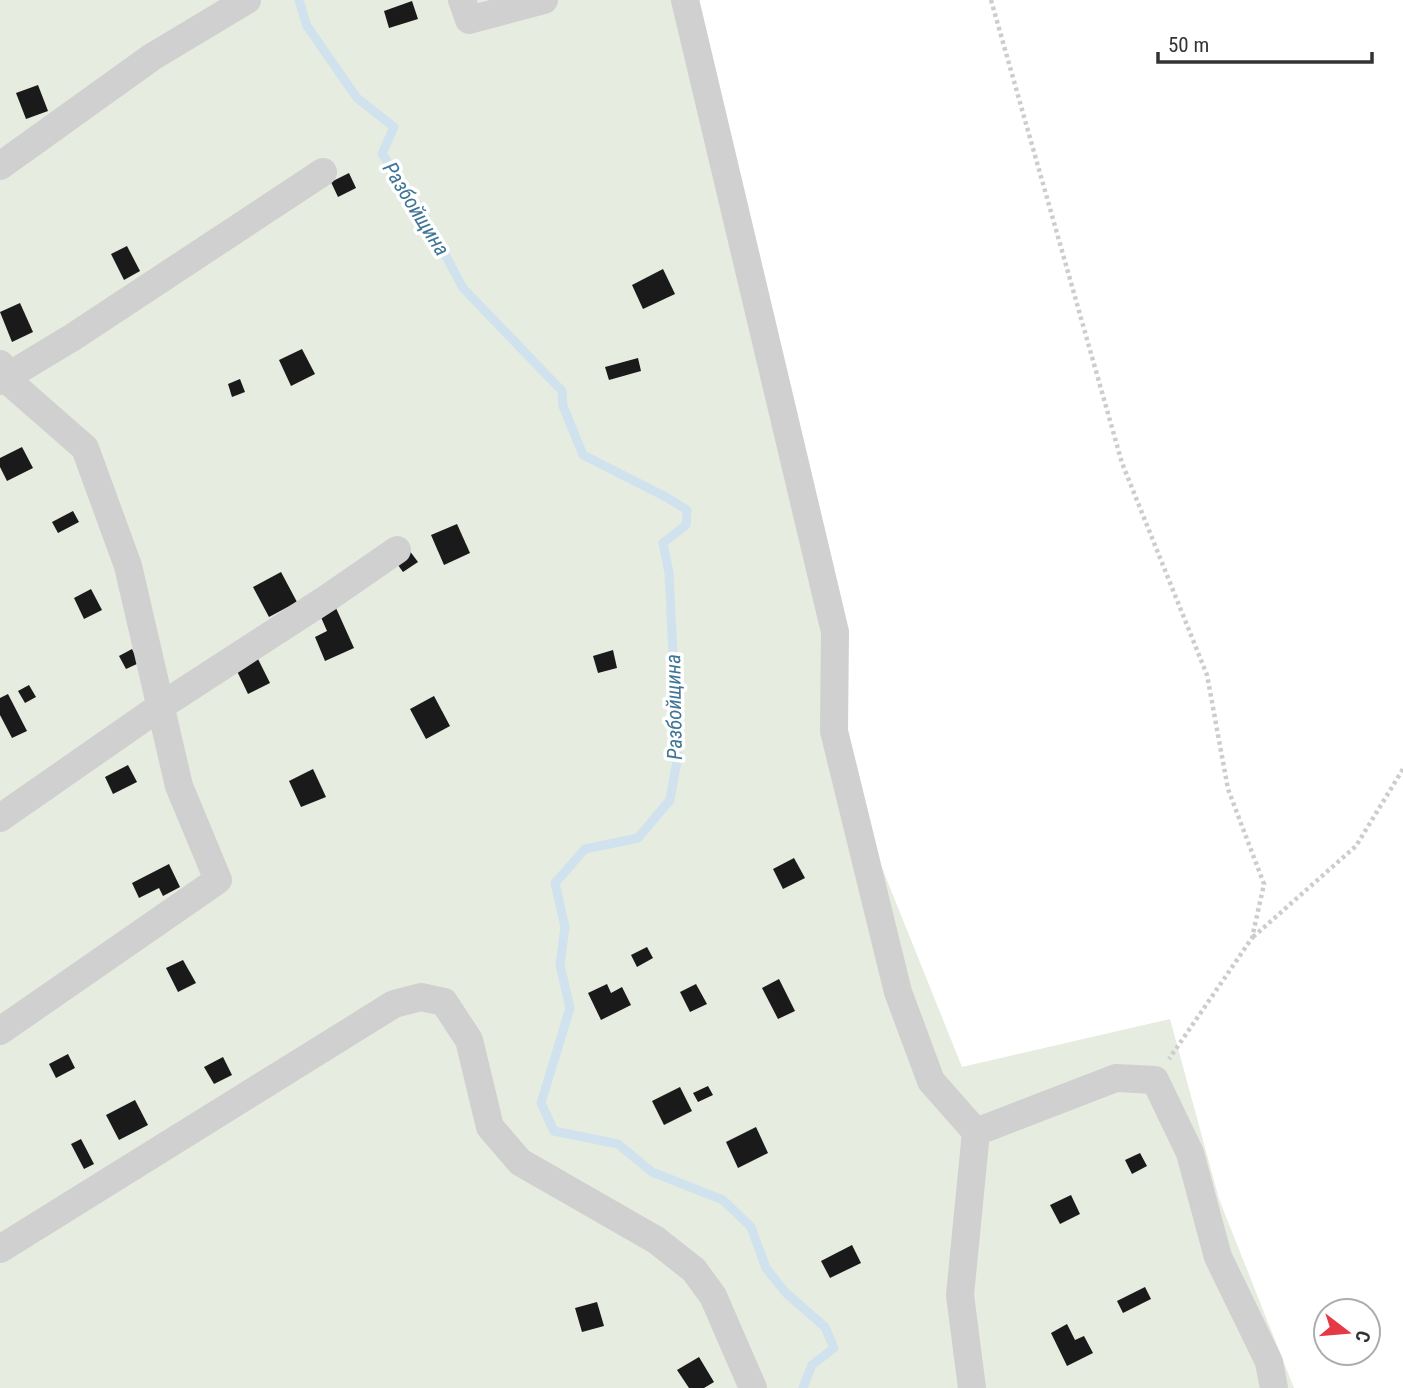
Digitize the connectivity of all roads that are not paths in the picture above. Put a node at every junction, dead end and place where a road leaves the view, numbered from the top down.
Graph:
1 (247, 0) edge
2 (462, 0) edge
3 (544, 0) edge
4 (685, 0) edge
5 (0, 166) edge
6 (323, 172) dead end
7 (2, 374) edge
8 (397, 550) dead end
9 (161, 706) junction
10 (0, 818) edge
11 (0, 1031) edge
12 (976, 1132) junction
13 (0, 1249) edge
14 (754, 1388) edge
15 (972, 1388) edge
16 (1274, 1388) edge

1 - 5 lane
2 - 3 lane
4 - 12 lane
6 - 7 lane
7 - 9 lane
8 - 9 lane
9 - 10 lane
9 - 11 lane
12 - 15 lane
12 - 16 lane
13 - 14 lane

